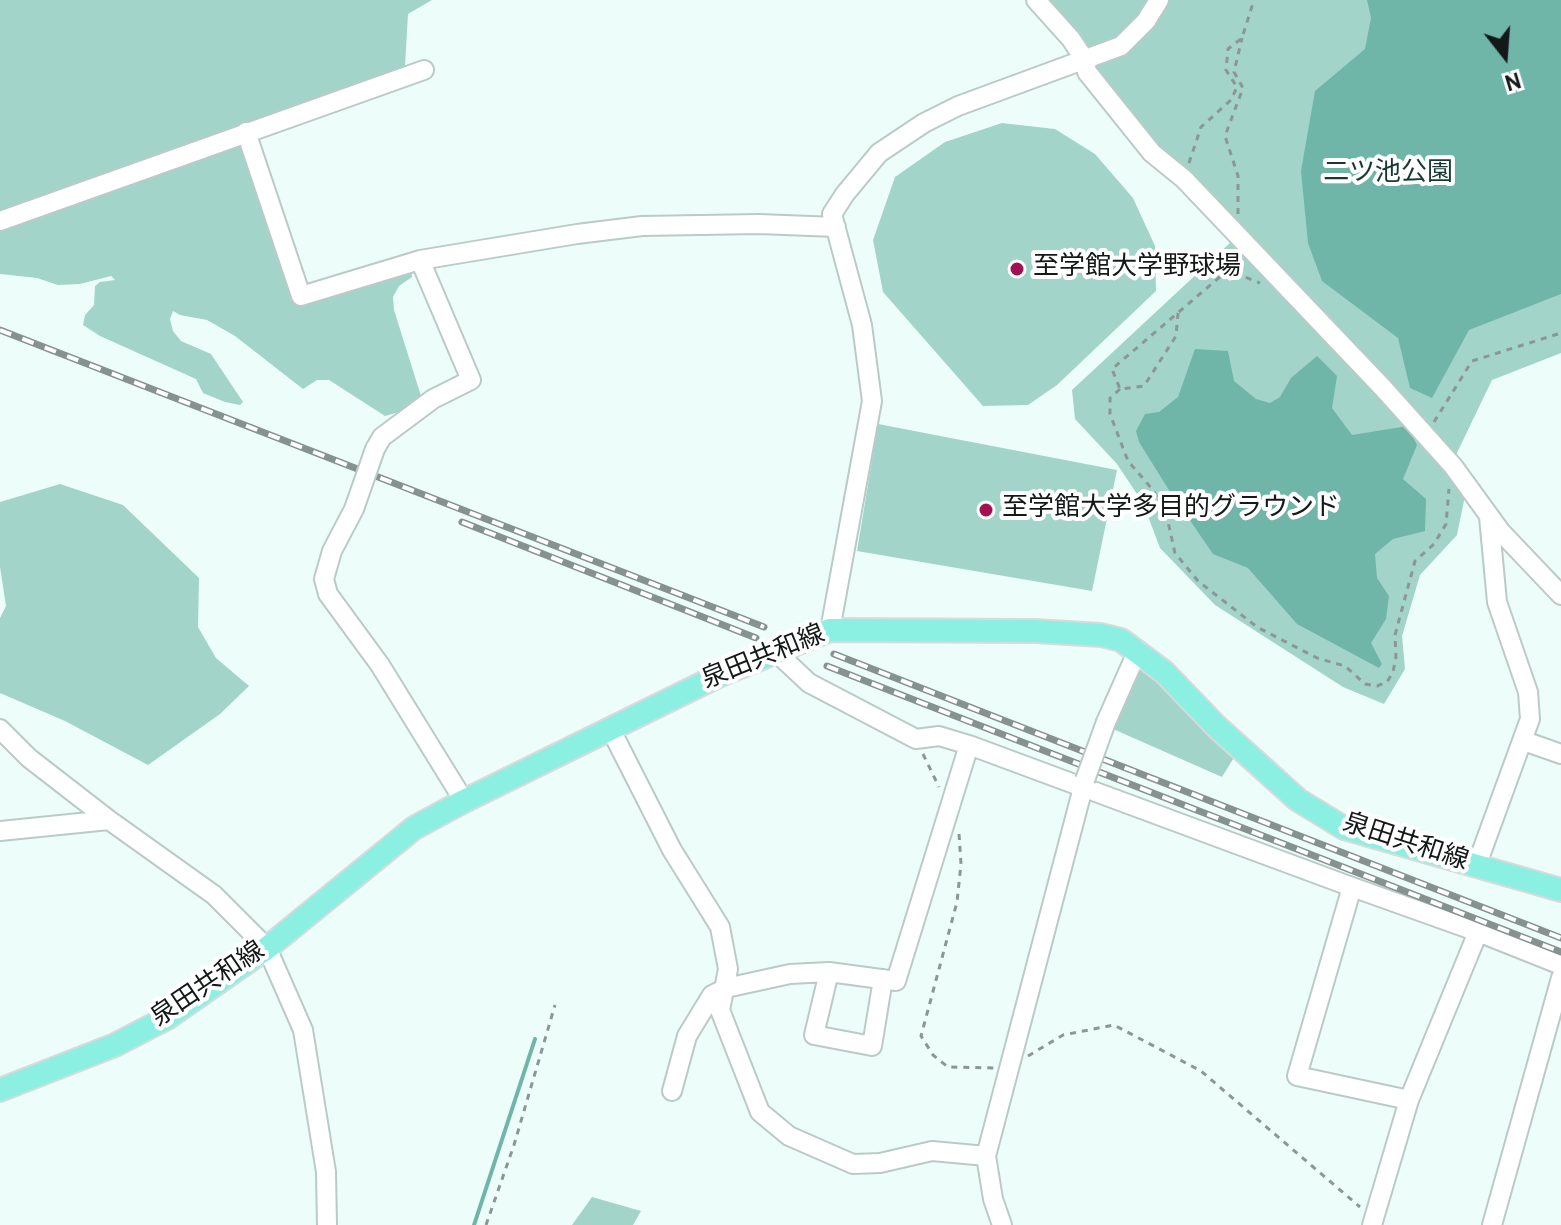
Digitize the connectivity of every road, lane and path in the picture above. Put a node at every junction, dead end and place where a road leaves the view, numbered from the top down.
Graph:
1 (1036, 0) edge
2 (1159, 0) edge
3 (1254, 0) edge
4 (1242, 38) junction
5 (1085, 60) junction
6 (424, 70) dead end
7 (246, 132) junction
8 (1184, 179) junction
9 (1238, 218) dead end
10 (0, 221) edge
11 (836, 227) junction
12 (420, 260) junction
13 (1228, 270) dead end
14 (1178, 313) junction
15 (1561, 333) edge
16 (1120, 389) junction
17 (1425, 435) junction
18 (1453, 466) junction
19 (1488, 512) junction
20 (1561, 595) edge
21 (830, 630) junction
22 (1138, 650) junction
23 (777, 653) junction
24 (0, 729) edge
25 (611, 730) junction
26 (916, 739) junction
27 (1524, 741) junction
28 (969, 745) junction
29 (1561, 754) edge
30 (1084, 784) junction
31 (464, 801) junction
32 (949, 810) junction
33 (109, 820) junction
34 (0, 831) edge
35 (1476, 867) junction
36 (1352, 887) junction
37 (1561, 890) edge
38 (1478, 932) junction
39 (267, 948) junction
40 (1561, 965) edge
41 (829, 972) junction
42 (1561, 978) edge
43 (883, 979) junction
44 (726, 988) junction
45 (555, 1005) dead end
46 (1553, 1043) edge
47 (1011, 1066) junction
48 (0, 1090) edge
49 (672, 1091) dead end
50 (1409, 1100) junction
51 (986, 1156) junction
52 (1373, 1222) edge
53 (327, 1225) edge
54 (486, 1225) edge
55 (1002, 1225) edge
56 (1492, 1225) edge

1 - 5 street
2 - 5 street
3 - 4 path
4 - 8 path
4 - 9 path
5 - 8 street
5 - 11 street
6 - 7 street
7 - 10 street
7 - 12 street
8 - 17 street
11 - 12 street
11 - 21 street
12 - 31 street, bridge
13 - 14 path
14 - 16 path
14 - 16 path
15 - 17 path
16 - 18 path
17 - 18 street
18 - 19 street
19 - 20 street
19 - 27 street
21 - 22 main road, 泉田共和線
21 - 23 main road, 泉田共和線
22 - 30 street, bridge
22 - 35 main road, 泉田共和線
23 - 25 main road, 泉田共和線
23 - 26 street
24 - 33 street
25 - 31 main road, 泉田共和線
25 - 44 street
26 - 28 street
26 - 32 path
27 - 29 street
27 - 35 street
28 - 30 street
28 - 32 street
30 - 36 street
30 - 47 street
31 - 39 main road, 泉田共和線
32 - 43 street
32 - 47 path
33 - 34 street
33 - 39 street
35 - 37 main road, 泉田共和線
36 - 38 street
36 - 50 street
38 - 40 street
38 - 50 street
39 - 48 main road, 泉田共和線
39 - 53 street
41 - 43 street
41 - 43 street
41 - 44 street
42 - 46 street
44 - 49 street
44 - 51 street
45 - 54 path
46 - 56 street
47 - 51 street
47 - 52 path
50 - 52 street
51 - 55 street

